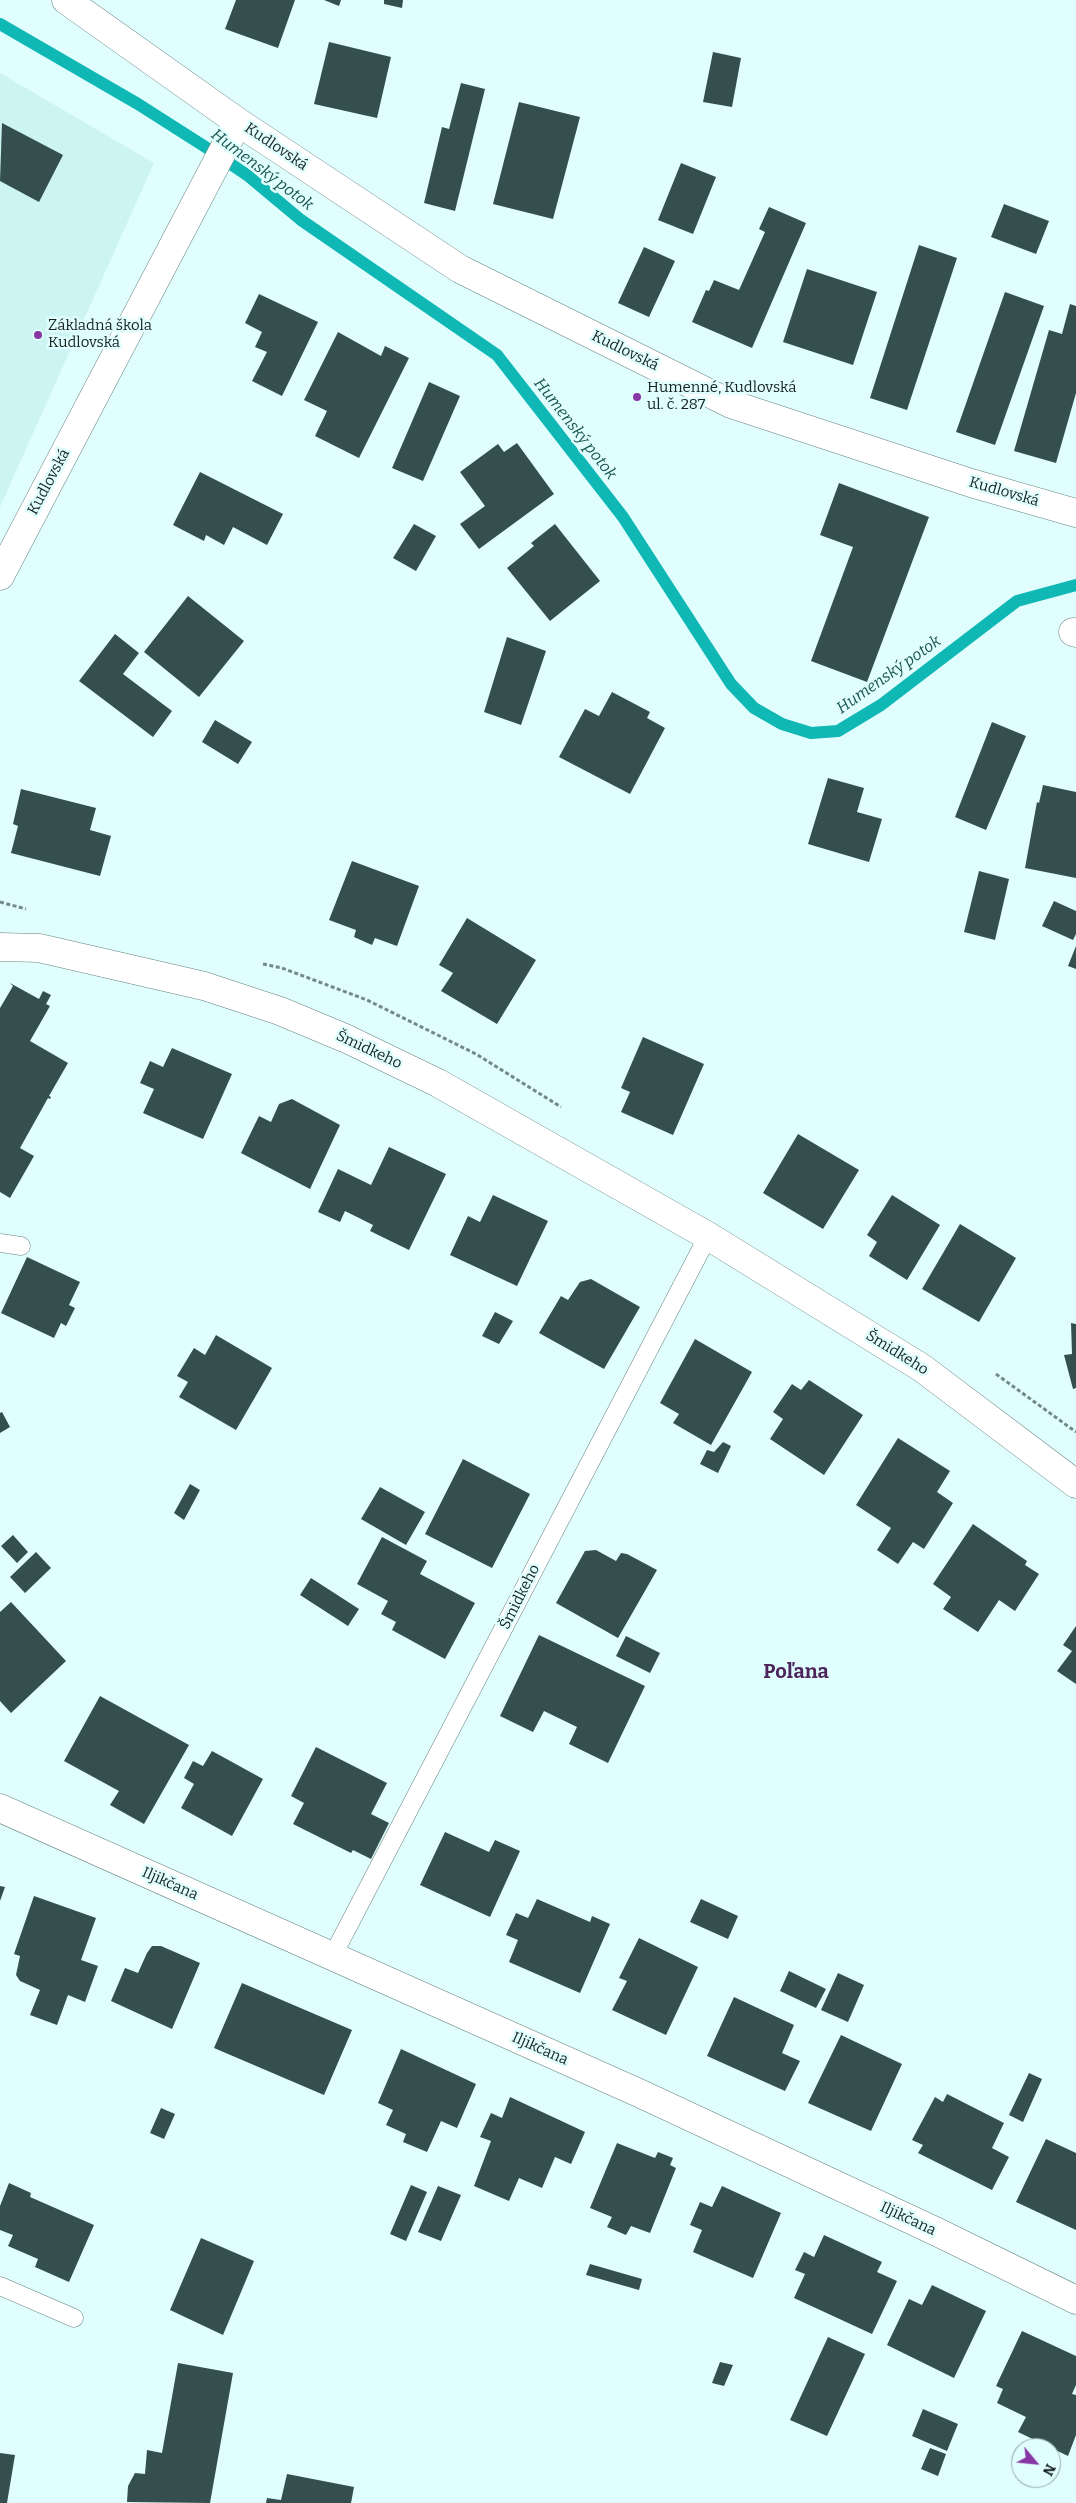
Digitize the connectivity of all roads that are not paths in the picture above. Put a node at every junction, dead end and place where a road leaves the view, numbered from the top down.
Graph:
1 (66, 0) edge
2 (235, 128) junction
3 (1076, 513) edge
4 (0, 576) edge
5 (0, 947) edge
6 (708, 1236) junction
7 (0, 1243) edge
8 (21, 1246) dead end
9 (1076, 1484) edge
10 (0, 1808) edge
11 (332, 1957) junction
12 (0, 2286) edge
13 (1076, 2300) edge
14 (74, 2318) dead end

1 - 2 street, Kudlovská
2 - 3 street, Kudlovská
2 - 4 street, Kudlovská
5 - 6 street, Šmidkeho
6 - 9 street, Šmidkeho
6 - 11 lane, Šmidkeho
7 - 8 lane
10 - 11 street, Iljikčana
11 - 13 street, Iljikčana
12 - 14 lane

